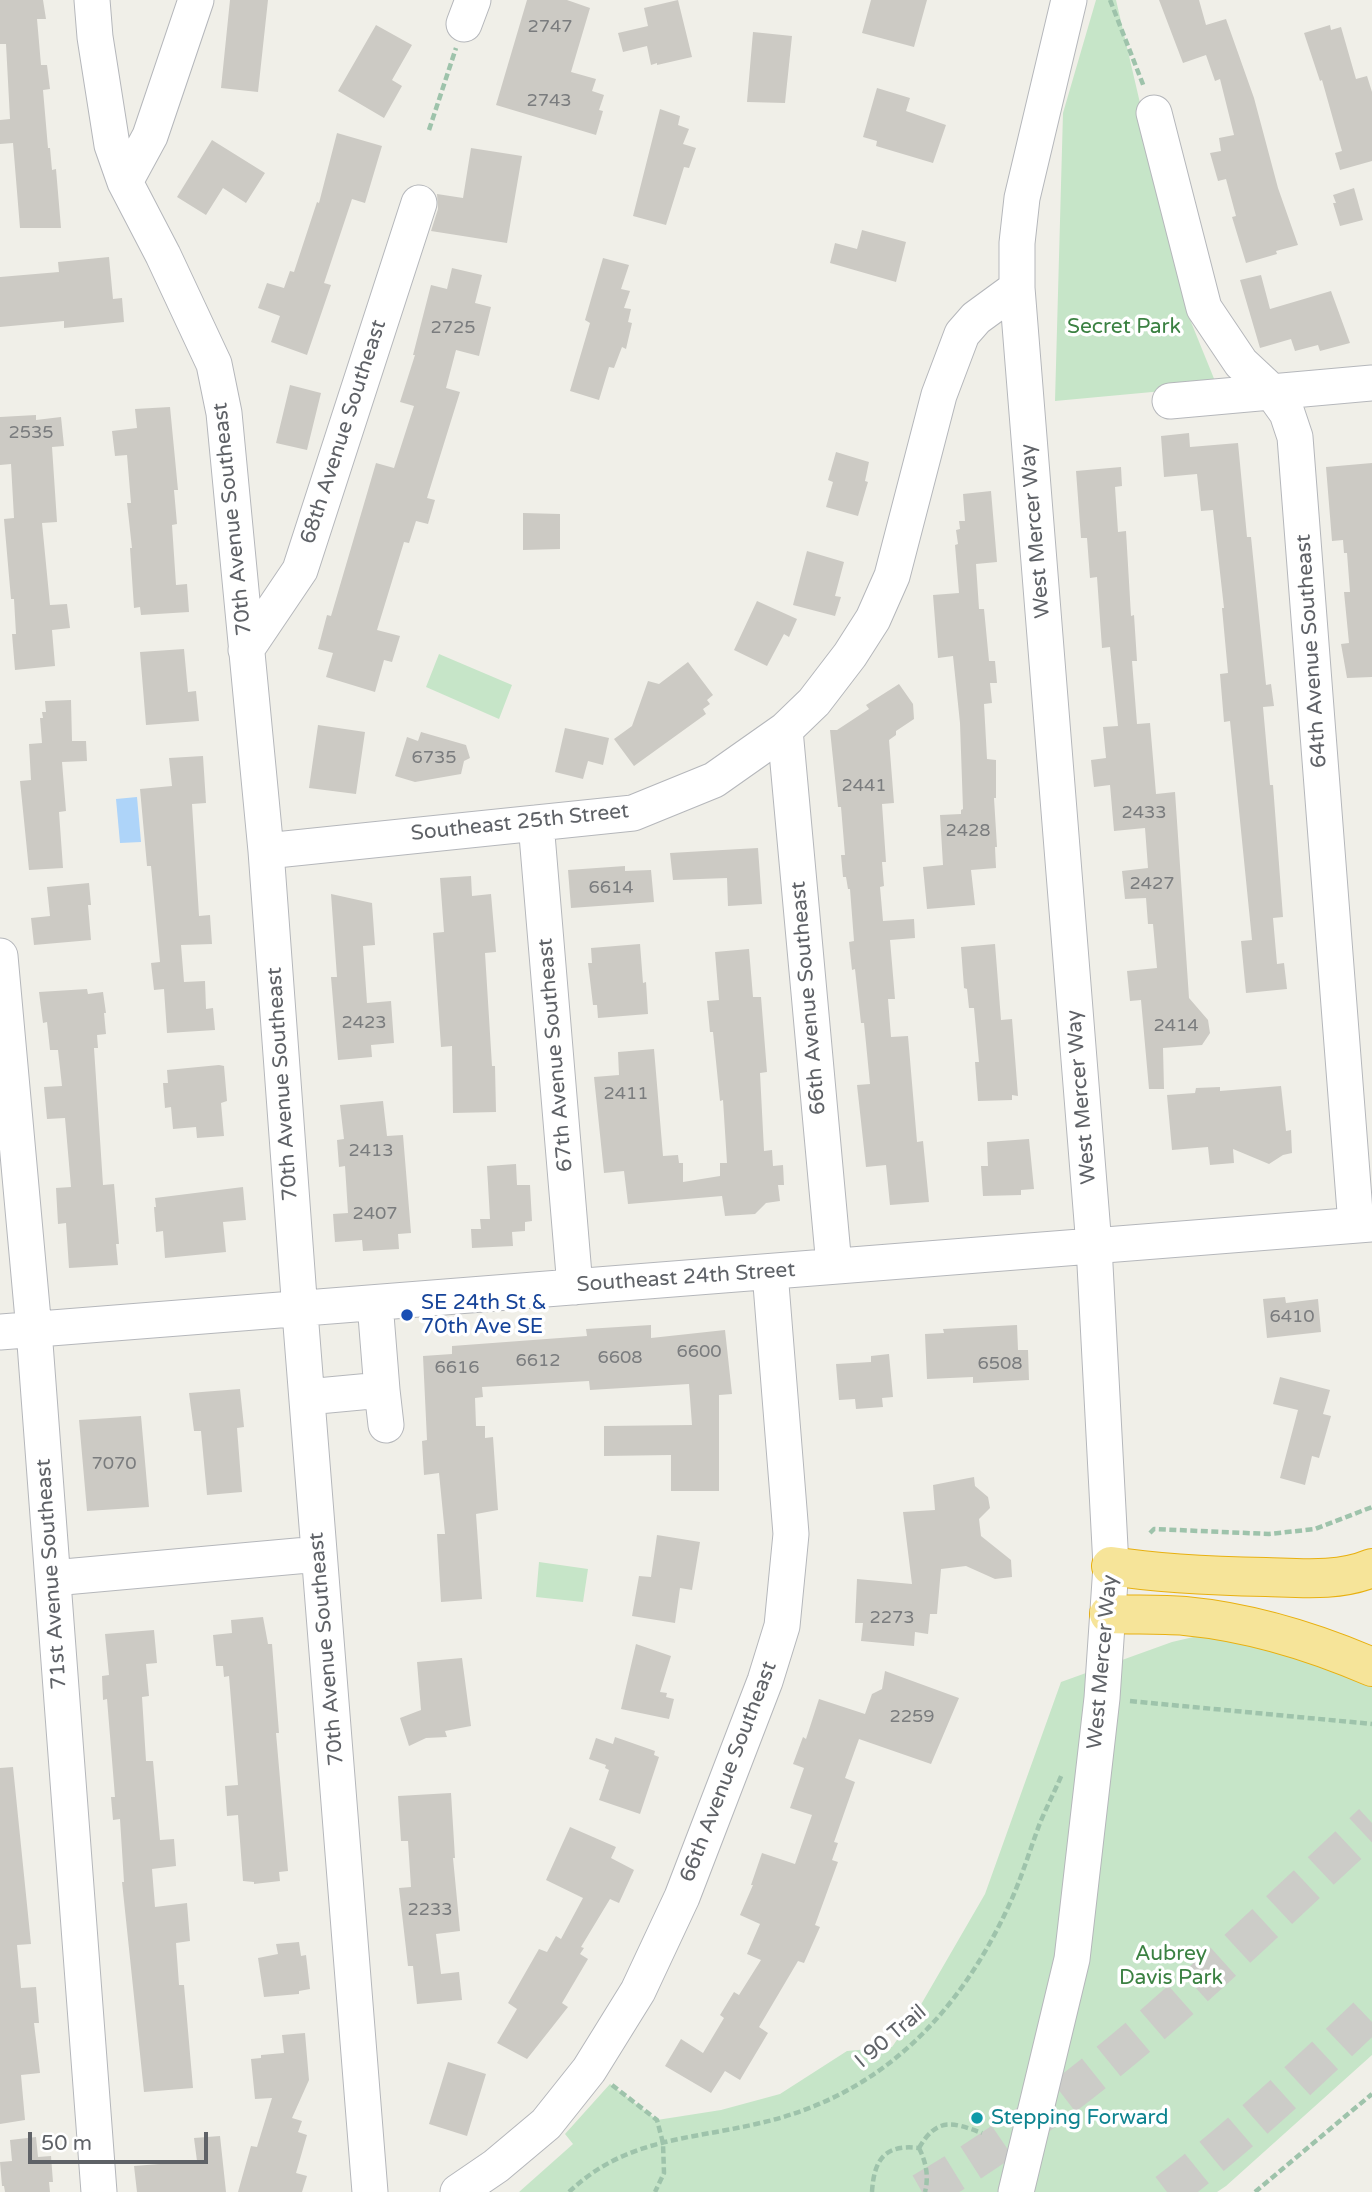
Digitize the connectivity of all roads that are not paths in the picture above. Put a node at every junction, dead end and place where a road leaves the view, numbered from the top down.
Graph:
1 (92, 0) edge
2 (196, 0) edge
3 (1069, 0) edge
4 (1154, 113) road end
5 (125, 181) junction
6 (419, 203) dead end
7 (1017, 288) junction
8 (1372, 383) edge
9 (1272, 392) junction
10 (1170, 401) dead end
11 (246, 650) junction
12 (785, 730) junction
13 (536, 823) junction
14 (266, 851) junction
15 (0, 956) edge
16 (1364, 1224) edge
17 (1094, 1246) junction
18 (834, 1266) junction
19 (770, 1272) junction
20 (575, 1287) junction
21 (374, 1303) junction
22 (299, 1309) junction
23 (34, 1329) junction
24 (0, 1332) edge
25 (383, 1390) junction
26 (307, 1397) junction
27 (386, 1425) dead end
28 (319, 1553) junction
29 (1111, 1566) junction
30 (1372, 1568) edge
31 (52, 1578) junction
32 (1109, 1614) junction
33 (1372, 1667) edge
34 (99, 2192) edge
35 (370, 2192) edge
36 (458, 2192) edge
37 (1016, 2192) edge

1 - 5 street, 70th Avenue Southeast
2 - 5 street
3 - 7 street, West Mercer Way
4 - 9 street, 64th Avenue Southeast
5 - 11 street, 70th Avenue Southeast
6 - 11 street, 68th Avenue Southeast
7 - 12 street, Southeast 25th Street
7 - 17 street, West Mercer Way
8 - 9 street
9 - 10 street
9 - 16 street, 64th Avenue Southeast
11 - 14 street, 70th Avenue Southeast
12 - 13 street, Southeast 25th Street
12 - 18 street, 66th Avenue Southeast
13 - 14 street, Southeast 25th Street
13 - 20 street, 67th Avenue Southeast
14 - 22 street, 70th Avenue Southeast
15 - 23 street, 71st Avenue Southeast
16 - 17 street, Southeast 24th Street
17 - 18 street, Southeast 24th Street
17 - 29 street, West Mercer Way
18 - 19 street, Southeast 24th Street
19 - 20 street, Southeast 24th Street
19 - 36 street, 66th Avenue Southeast
20 - 21 street, Southeast 24th Street
21 - 22 street, Southeast 24th Street
21 - 25 street
22 - 23 street, Southeast 24th Street
22 - 26 street, 70th Avenue Southeast
23 - 24 street, Southeast 24th Street
23 - 31 street, 71st Avenue Southeast
25 - 26 street
25 - 27 street
26 - 28 street, 70th Avenue Southeast
28 - 31 street
28 - 35 street, 70th Avenue Southeast
29 - 30 highway
29 - 32 street, West Mercer Way
31 - 34 street, 71st Avenue Southeast
32 - 33 highway
32 - 37 street, West Mercer Way

